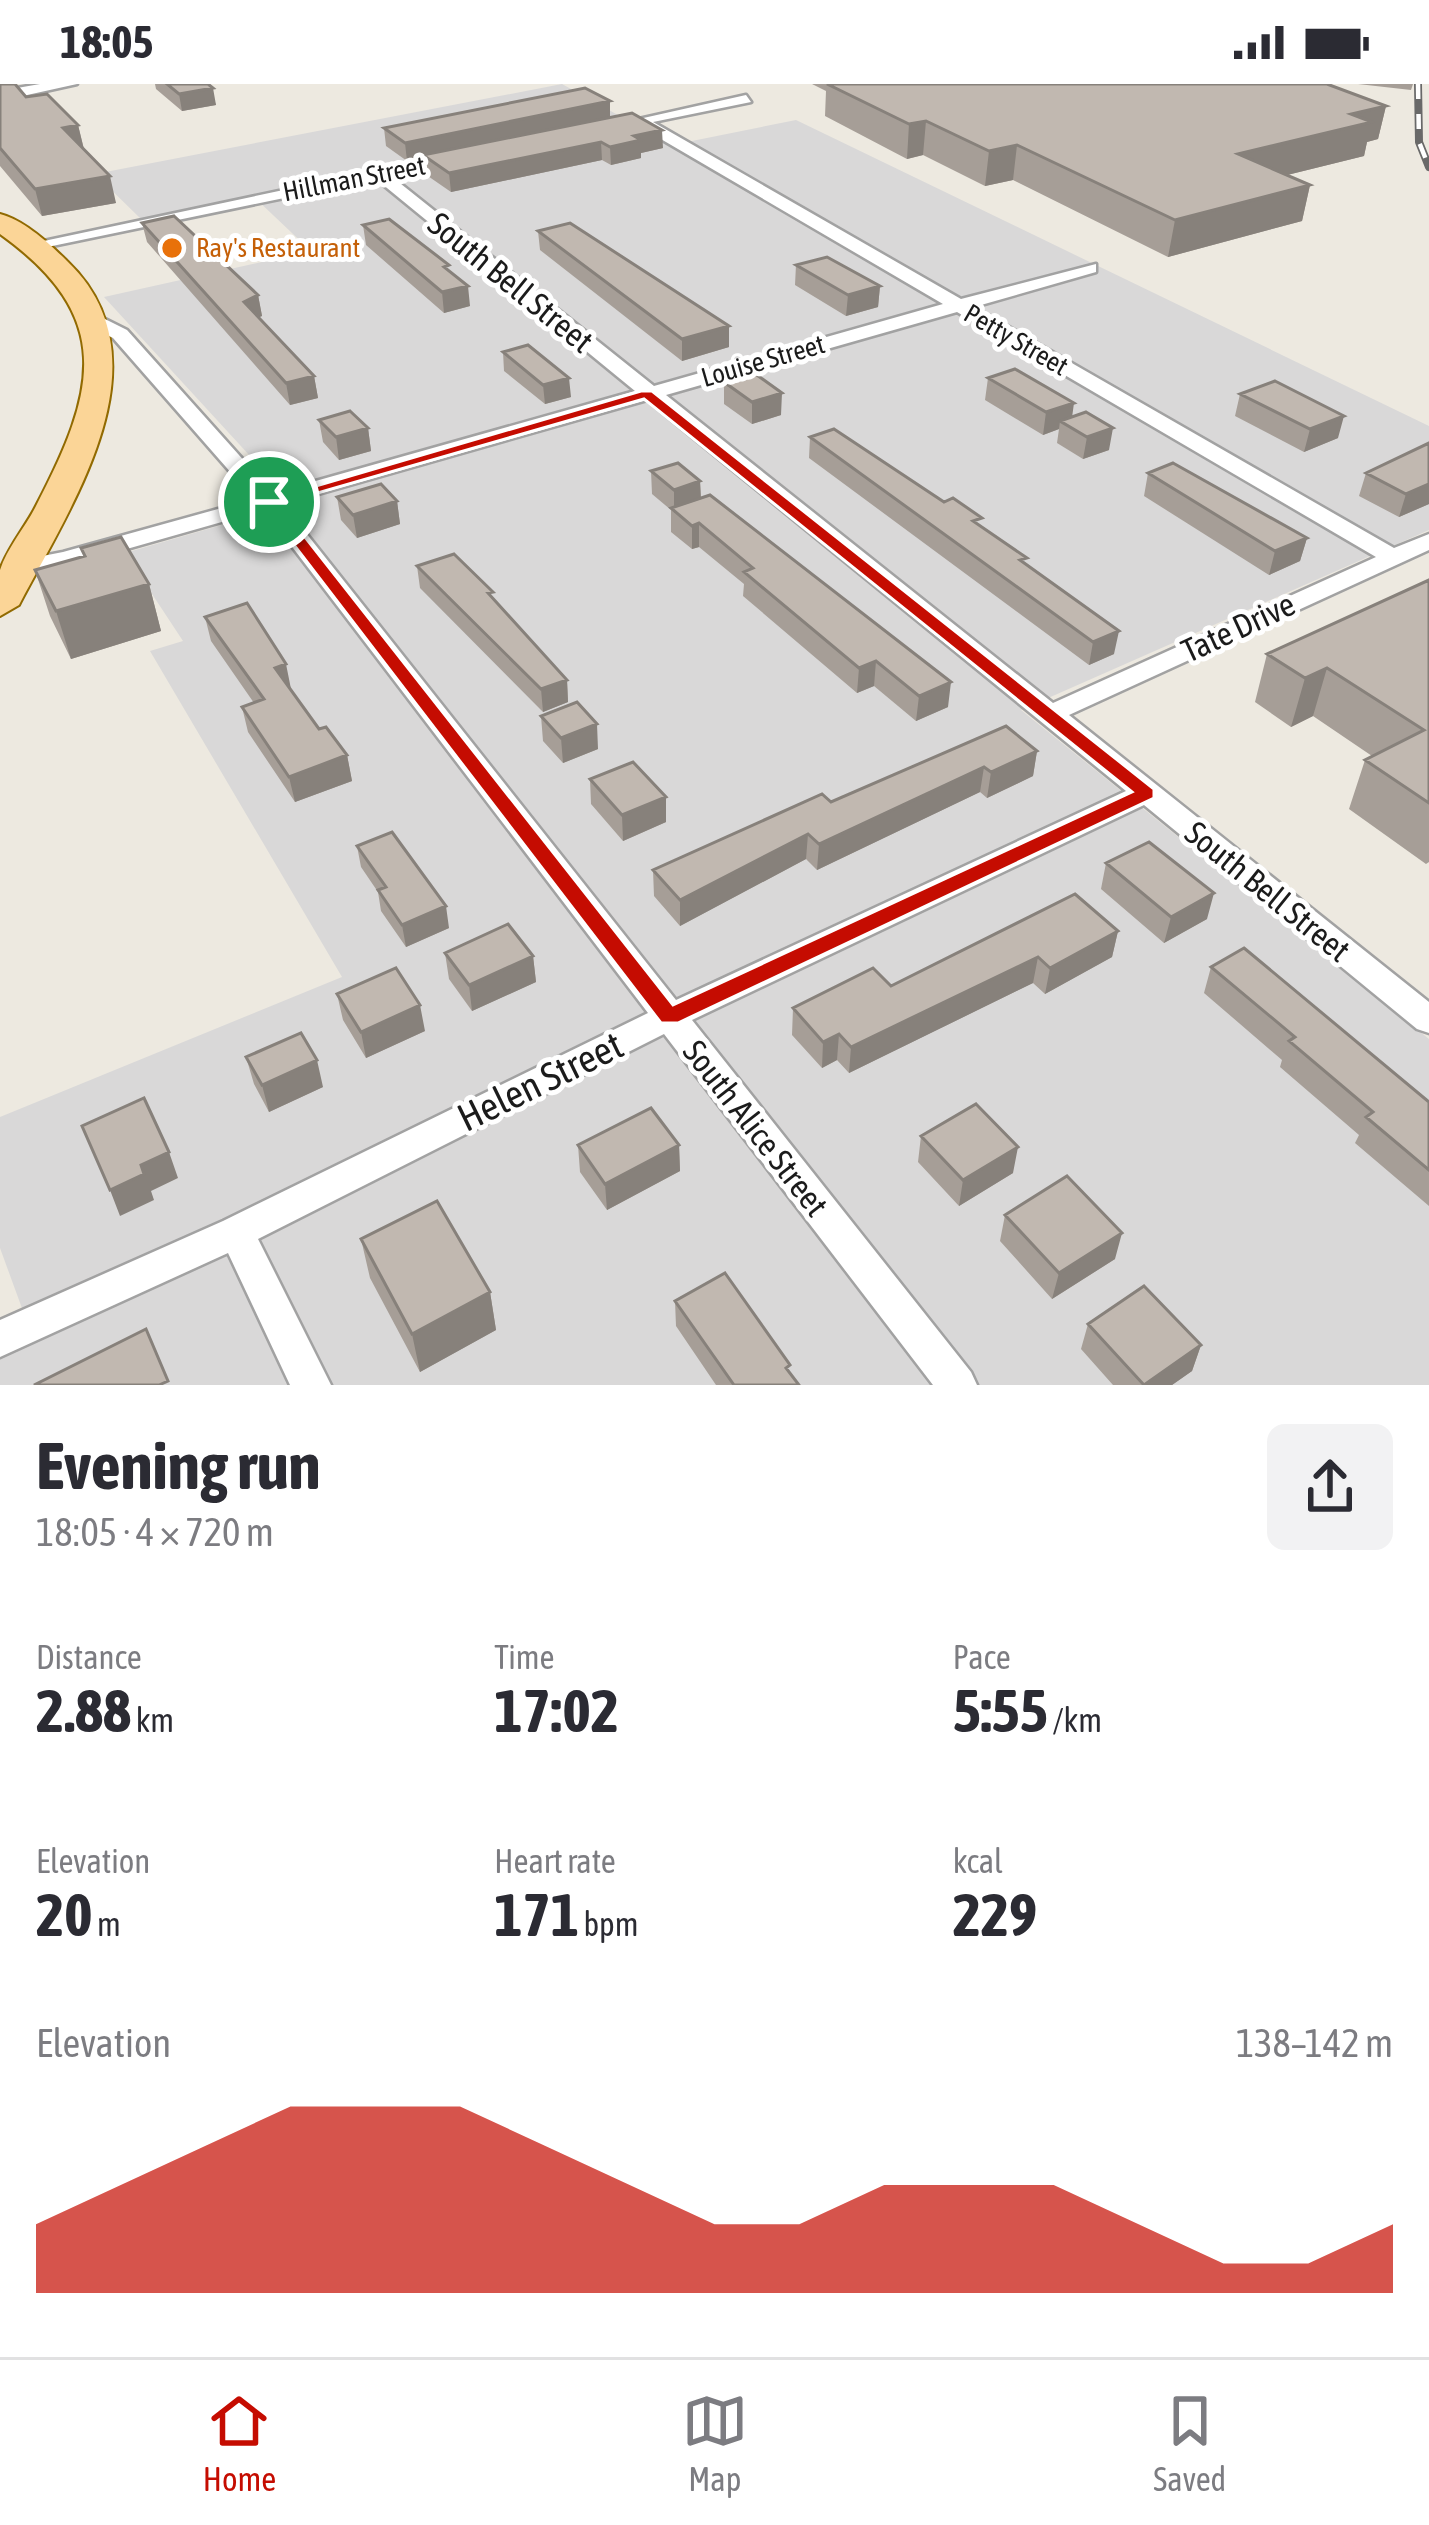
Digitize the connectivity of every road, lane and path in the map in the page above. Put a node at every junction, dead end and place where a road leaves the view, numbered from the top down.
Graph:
1 (69, 84) edge
2 (0, 96) edge
3 (746, 99) dead end
4 (641, 121) junction
5 (619, 125) edge
6 (466, 156) edge
7 (379, 174) junction
8 (0, 221) edge
9 (33, 245) junction
10 (1090, 268) dead end
11 (956, 306) junction
12 (94, 321) junction
13 (646, 394) junction
14 (269, 502) junction
15 (1429, 541) edge
16 (1393, 557) junction
17 (20, 567) junction
18 (0, 604) edge
19 (1048, 716) junction
20 (1146, 794) junction
21 (669, 1017) junction
22 (1429, 1020) edge
23 (236, 1232) junction
24 (0, 1339) edge
25 (311, 1385) edge
26 (957, 1385) edge

1 - 2 street
3 - 4 street
4 - 5 street
4 - 11 street, Petty Street
6 - 7 street, Hillman Street
7 - 9 street, Hillman Street
7 - 13 street, South Bell Street
8 - 9 main road
9 - 12 main road
10 - 11 street, Louise Street
11 - 13 street, Louise Street
11 - 16 street, Petty Street
12 - 14 street, South Alice Street
12 - 17 main road
13 - 14 street, Louise Street
13 - 19 street, South Bell Street
14 - 17 street, Louise Street
14 - 21 street, South Alice Street
15 - 16 street, Tate Drive
16 - 19 street, Tate Drive
17 - 18 main road
19 - 20 street, South Bell Street
20 - 21 street, Helen Street
20 - 22 street, South Bell Street
21 - 23 street, Helen Street
21 - 26 street, South Alice Street
23 - 24 street, Helen Street
23 - 25 street

